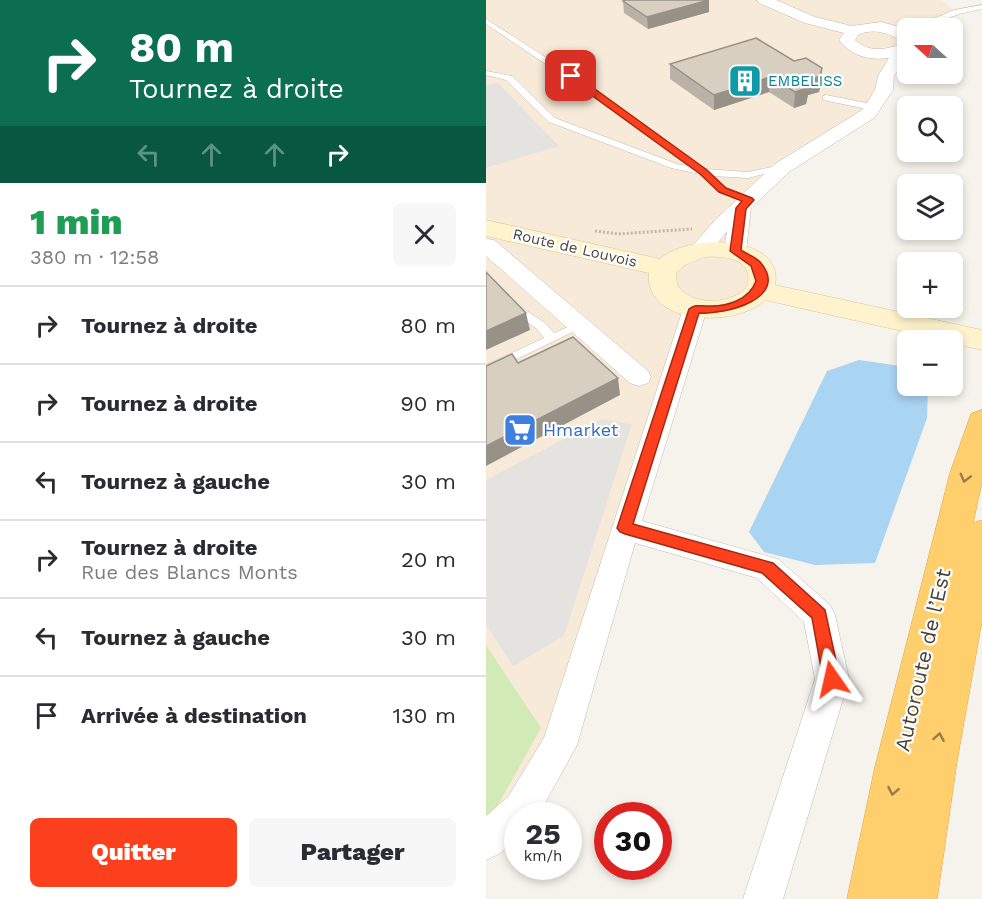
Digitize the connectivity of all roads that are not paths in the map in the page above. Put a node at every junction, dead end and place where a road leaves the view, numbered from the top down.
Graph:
1 (764, 0) edge
2 (982, 7) edge
3 (946, 18) edge
4 (486, 21) edge
5 (853, 31) junction
6 (897, 34) edge
7 (897, 44) edge
8 (857, 49) junction
9 (897, 57) edge
10 (486, 73) edge
11 (886, 76) junction
12 (826, 99) dead end
13 (872, 107) junction
14 (782, 168) junction
15 (703, 172) junction
16 (745, 204) junction
17 (486, 228) edge
18 (707, 241) junction
19 (486, 245) edge
20 (735, 251) junction
21 (664, 268) junction
22 (759, 290) junction
23 (505, 297) edge
24 (695, 309) junction
25 (579, 326) junction
26 (552, 339) junction
27 (982, 340) edge
28 (486, 370) edge
29 (639, 377) dead end
30 (982, 422) edge
31 (625, 528) junction
32 (982, 534) edge
33 (486, 841) edge
34 (762, 899) edge
35 (871, 899) edge
36 (913, 899) edge

1 - 5 street
2 - 3 lane
4 - 15 lane
5 - 6 street
5 - 8 street
7 - 8 street
8 - 11 street
9 - 11 street
10 - 15 lane
11 - 13 street
12 - 13 lane
13 - 14 street
14 - 15 lane
14 - 16 street
15 - 16 lane
16 - 18 street
16 - 20 street
17 - 21 main road, Route de Louvois
18 - 20 main road
18 - 21 main road
19 - 25 street
20 - 22 main road
21 - 24 main road
22 - 24 main road
22 - 27 main road
23 - 26 lane
24 - 31 street
25 - 26 lane
25 - 29 street
26 - 28 lane
30 -> 35 highway, Autoroute de l’Est
31 - 33 street
31 - 34 street
36 -> 32 highway, Autoroute de l’Est

